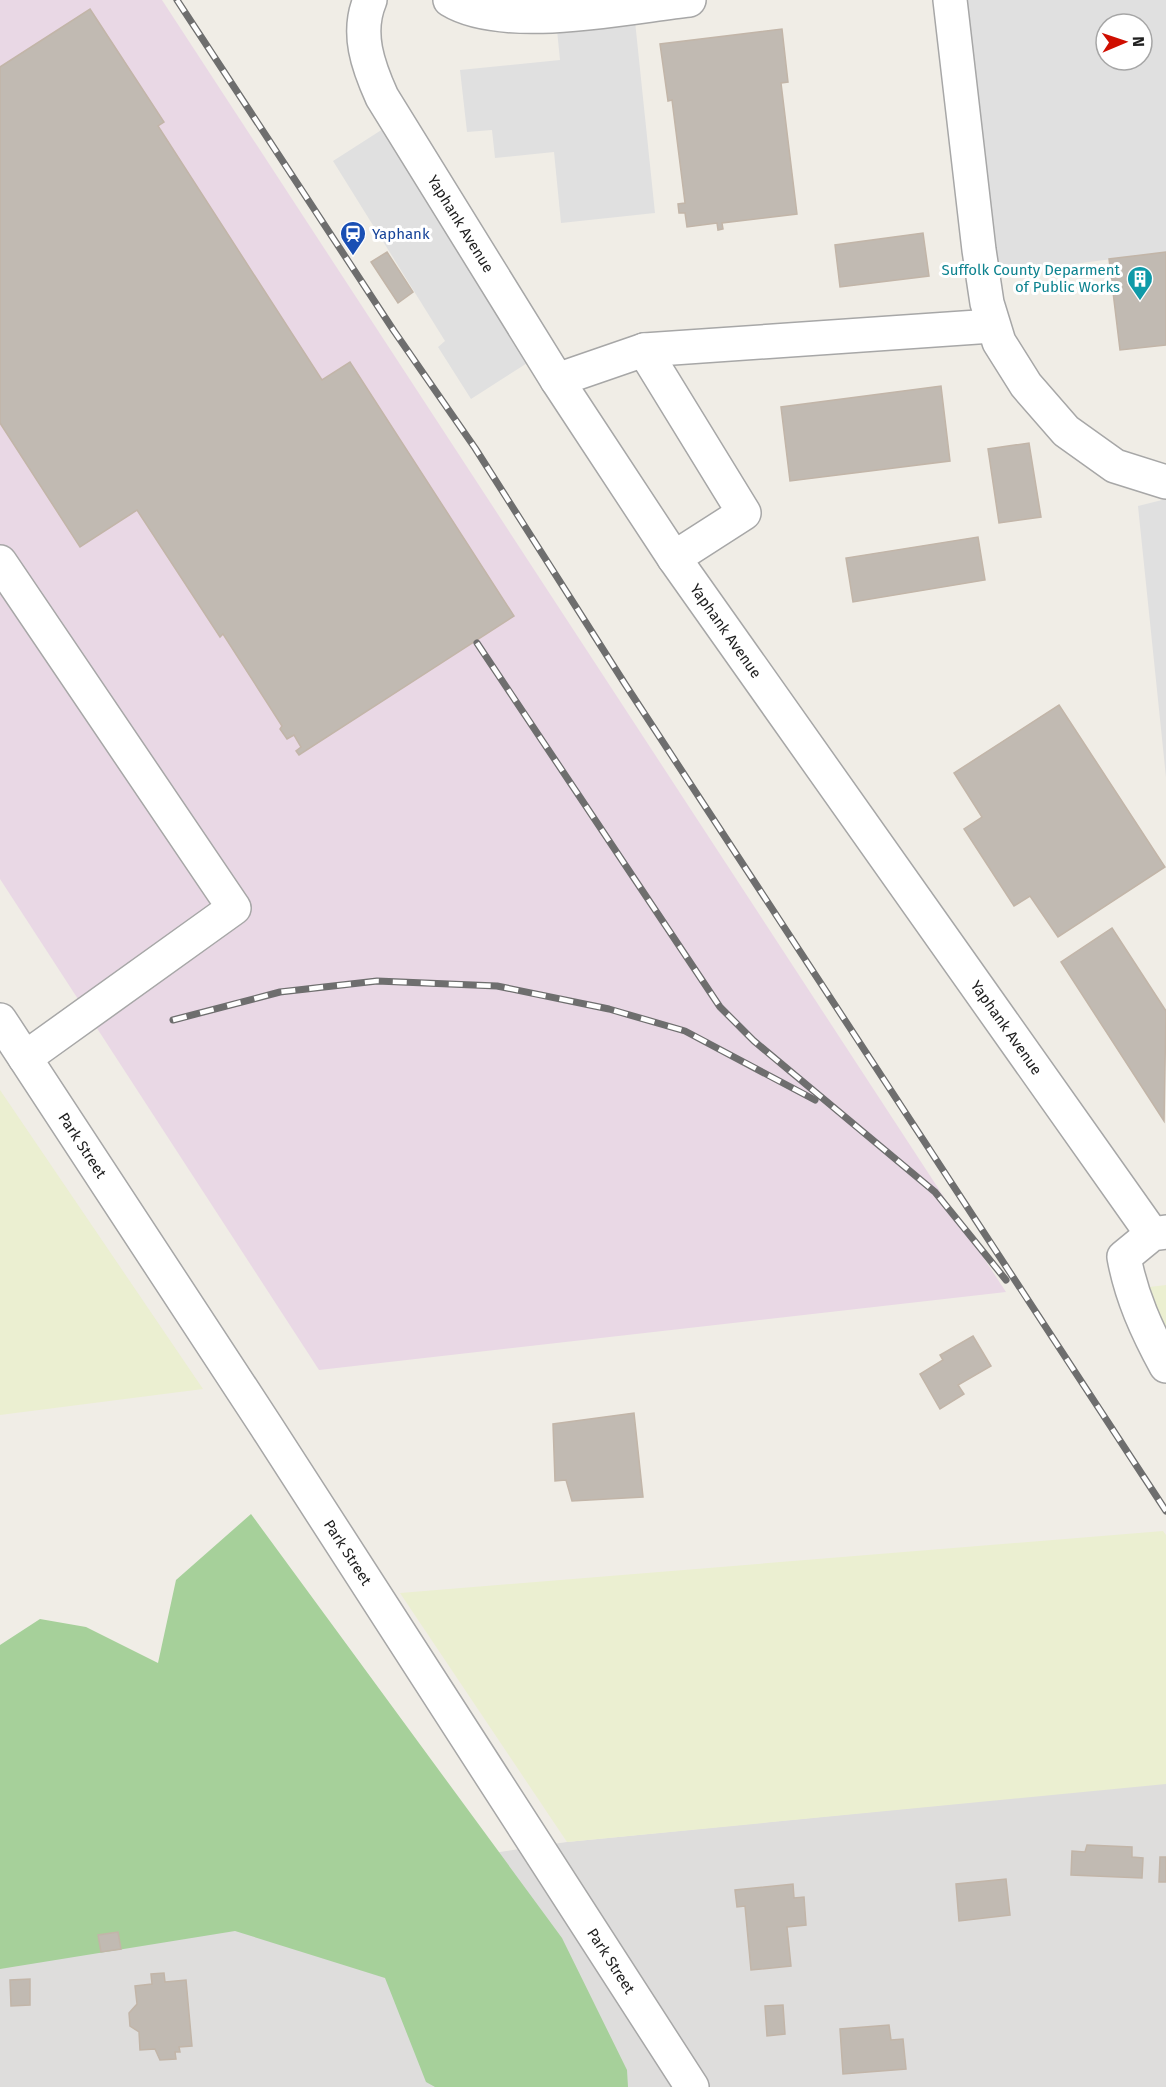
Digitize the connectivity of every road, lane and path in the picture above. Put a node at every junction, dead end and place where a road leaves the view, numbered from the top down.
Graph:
1 (370, 0) edge
2 (450, 0) edge
3 (689, 0) edge
4 (950, 0) edge
5 (992, 326) junction
6 (644, 350) junction
7 (557, 380) junction
8 (1166, 482) edge
9 (674, 558) junction
10 (0, 562) edge
11 (0, 1020) edge
12 (25, 1058) junction
13 (1159, 1233) edge
14 (1166, 1366) edge
15 (692, 2087) edge

1 - 7 street, Yaphank Avenue
2 - 3 street
4 - 5 street
5 - 6 street
5 - 8 street
6 - 7 street
6 - 9 street
7 - 9 street, Yaphank Avenue
9 - 13 street, Yaphank Avenue
10 - 12 street
11 - 12 street, Park Street
12 - 15 street, Park Street
13 - 14 street

